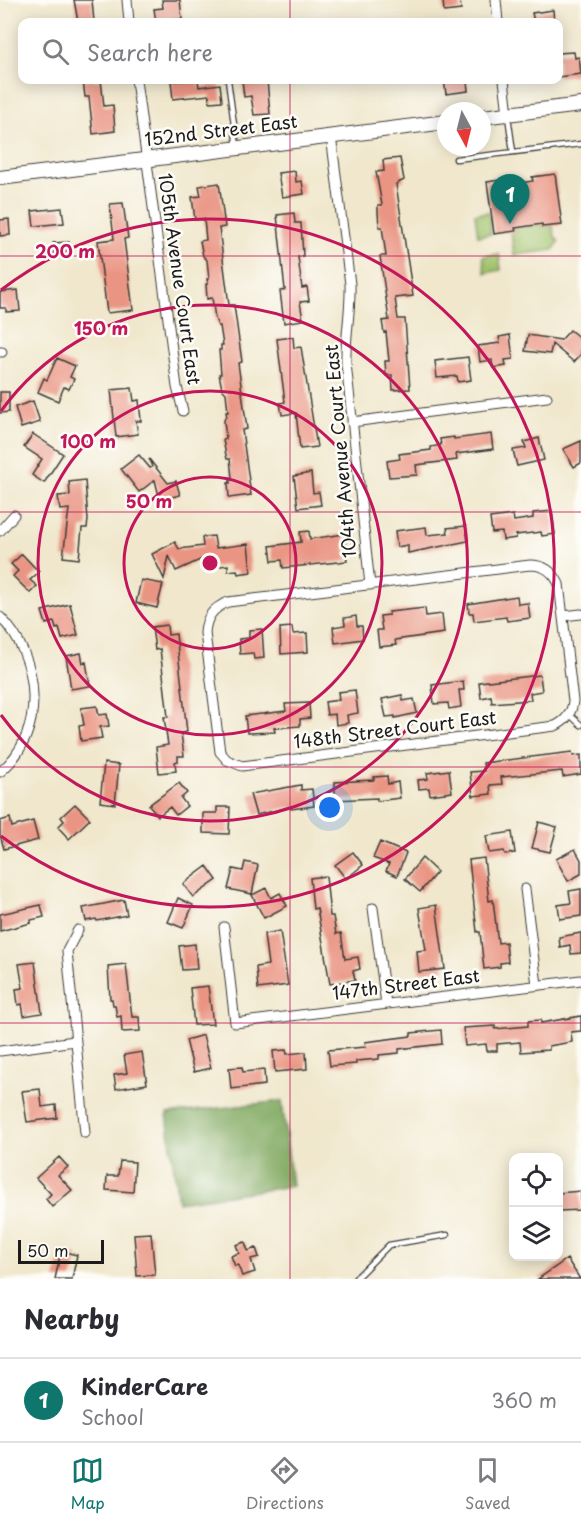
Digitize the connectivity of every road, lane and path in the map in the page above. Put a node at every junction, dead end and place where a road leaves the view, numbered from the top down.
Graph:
1 (127, 0) edge
2 (496, 0) edge
3 (129, 18) edge
4 (498, 18) edge
5 (137, 84) edge
6 (229, 84) edge
7 (504, 84) edge
8 (581, 105) edge
9 (508, 114) junction
10 (491, 116) edge
11 (437, 123) edge
12 (332, 136) junction
13 (581, 144) edge
14 (237, 147) junction
15 (513, 152) junction
16 (146, 158) junction
17 (456, 159) dead end
18 (0, 177) edge
19 (547, 397) dead end
20 (183, 411) dead end
21 (352, 423) junction
22 (14, 515) dead end
23 (0, 531) edge
24 (370, 585) junction
25 (581, 614) edge
26 (563, 616) junction
27 (0, 617) edge
28 (568, 716) junction
29 (581, 725) edge
30 (0, 772) edge
31 (525, 889) dead end
32 (373, 908) dead end
33 (224, 927) dead end
34 (78, 930) dead end
35 (581, 980) edge
36 (537, 985) junction
37 (386, 1004) junction
38 (75, 1041) junction
39 (0, 1051) edge
40 (85, 1133) dead end
41 (447, 1235) dead end
42 (355, 1279) edge

1 - 3 street
2 - 4 street
5 - 16 street, 105th Avenue Court East
6 - 14 lane
7 - 9 street
8 - 9 main road
9 - 10 main road
9 - 15 lane
11 - 12 main road, 152nd Street East
12 - 14 main road, 152nd Street East
12 - 21 street, 104th Avenue Court East
13 - 15 lane
14 - 16 main road, 152nd Street East
15 - 17 lane
16 - 18 main road, 152nd Street East
16 - 20 street, 105th Avenue Court East
19 - 21 street
21 - 24 street, 104th Avenue Court East
22 - 23 street
24 - 26 street
24 - 28 street, 148th Street Court East
25 - 26 street
26 - 28 street
27 - 30 street
28 - 29 lane
31 - 36 street
32 - 37 street
33 - 37 street, 147th Street East
34 - 38 street
35 - 36 street, 147th Street East
36 - 37 street, 147th Street East
38 - 39 street
38 - 40 street
41 - 42 lane

